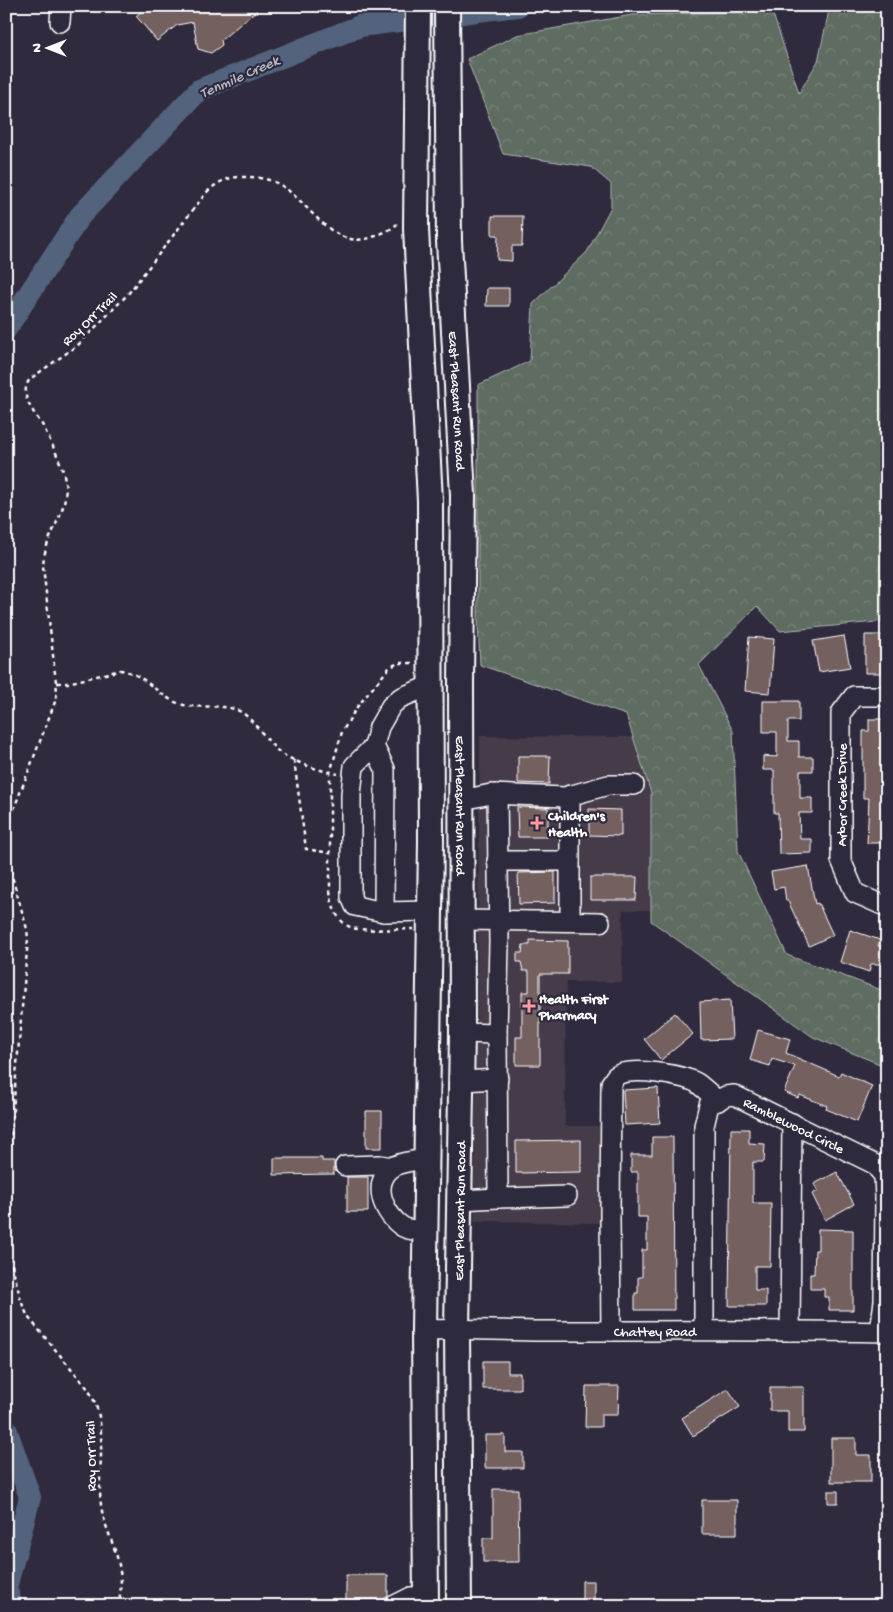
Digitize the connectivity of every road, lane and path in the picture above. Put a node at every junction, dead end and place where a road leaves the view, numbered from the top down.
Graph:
1 (418, 6) edge
2 (446, 6) edge
3 (400, 220) dead end
4 (454, 335) junction
5 (421, 337) junction
6 (57, 683) junction
7 (461, 684) junction
8 (431, 685) junction
9 (887, 696) edge
10 (374, 746) junction
11 (294, 760) junction
12 (352, 776) junction
13 (634, 785) dead end
14 (497, 794) junction
15 (570, 795) junction
16 (462, 800) junction
17 (6, 824) edge
18 (330, 853) dead end
19 (6, 854) edge
20 (497, 861) junction
21 (570, 861) junction
22 (887, 907) edge
23 (384, 912) junction
24 (430, 912) junction
25 (462, 920) junction
26 (498, 920) junction
27 (570, 921) junction
28 (600, 922) dead end
29 (429, 1032) junction
30 (462, 1033) junction
31 (497, 1034) junction
32 (498, 1079) junction
33 (462, 1081) junction
34 (718, 1101) junction
35 (792, 1124) junction
36 (427, 1159) junction
37 (345, 1166) dead end
38 (393, 1167) junction
39 (6, 1190) edge
40 (567, 1196) dead end
41 (498, 1198) junction
42 (459, 1200) junction
43 (426, 1230) junction
44 (6, 1241) edge
45 (456, 1329) junction
46 (424, 1330) junction
47 (704, 1330) junction
48 (612, 1331) junction
49 (790, 1331) junction
50 (883, 1331) edge
51 (426, 1601) edge
52 (119, 1606) edge
53 (393, 1606) edge
54 (459, 1606) edge

1 - 5 main road
2 - 4 main road, East Pleasant Run Road
3 - 6 path, Roy Orr Trail
4 - 5 main road
4 - 7 main road, East Pleasant Run Road
5 - 8 main road
6 - 11 path
6 - 17 path, Roy Orr Trail
7 - 8 main road
7 - 16 main road, East Pleasant Run Road
8 - 10 street
8 - 24 main road
9 - 22 street, Arbor Creek Drive
10 - 12 street
10 - 23 street
11 - 12 path
11 - 18 path
12 - 23 street
13 - 15 street
14 - 15 street
14 - 16 street
14 - 20 street
15 - 21 street
16 - 25 main road, East Pleasant Run Road
19 - 39 path
20 - 21 street
20 - 26 street
21 - 27 street
23 - 24 street
24 - 29 main road
25 - 26 street
25 - 30 main road, East Pleasant Run Road
26 - 27 street
26 - 31 street
27 - 28 street
29 - 30 main road
29 - 36 main road
30 - 31 street
30 - 33 main road, East Pleasant Run Road
31 - 32 street
32 - 33 street
32 - 41 street
33 - 42 main road, East Pleasant Run Road
34 - 35 street, Ramblewood Circle
34 - 47 street
34 - 48 street
35 - 49 street
35 - 50 street, Ramblewood Circle
36 - 38 street
36 - 43 main road
37 - 38 street
38 - 43 street
40 - 41 street
41 - 42 street
42 - 45 main road, East Pleasant Run Road
43 - 46 main road
44 - 52 path, Roy Orr Trail
45 - 46 street, Chattey Road
45 - 48 street, Chattey Road
45 - 54 main road, East Pleasant Run Road
46 - 51 main road
47 - 48 street, Chattey Road
47 - 49 street, Chattey Road
49 - 50 street, Chattey Road
51 - 53 street

